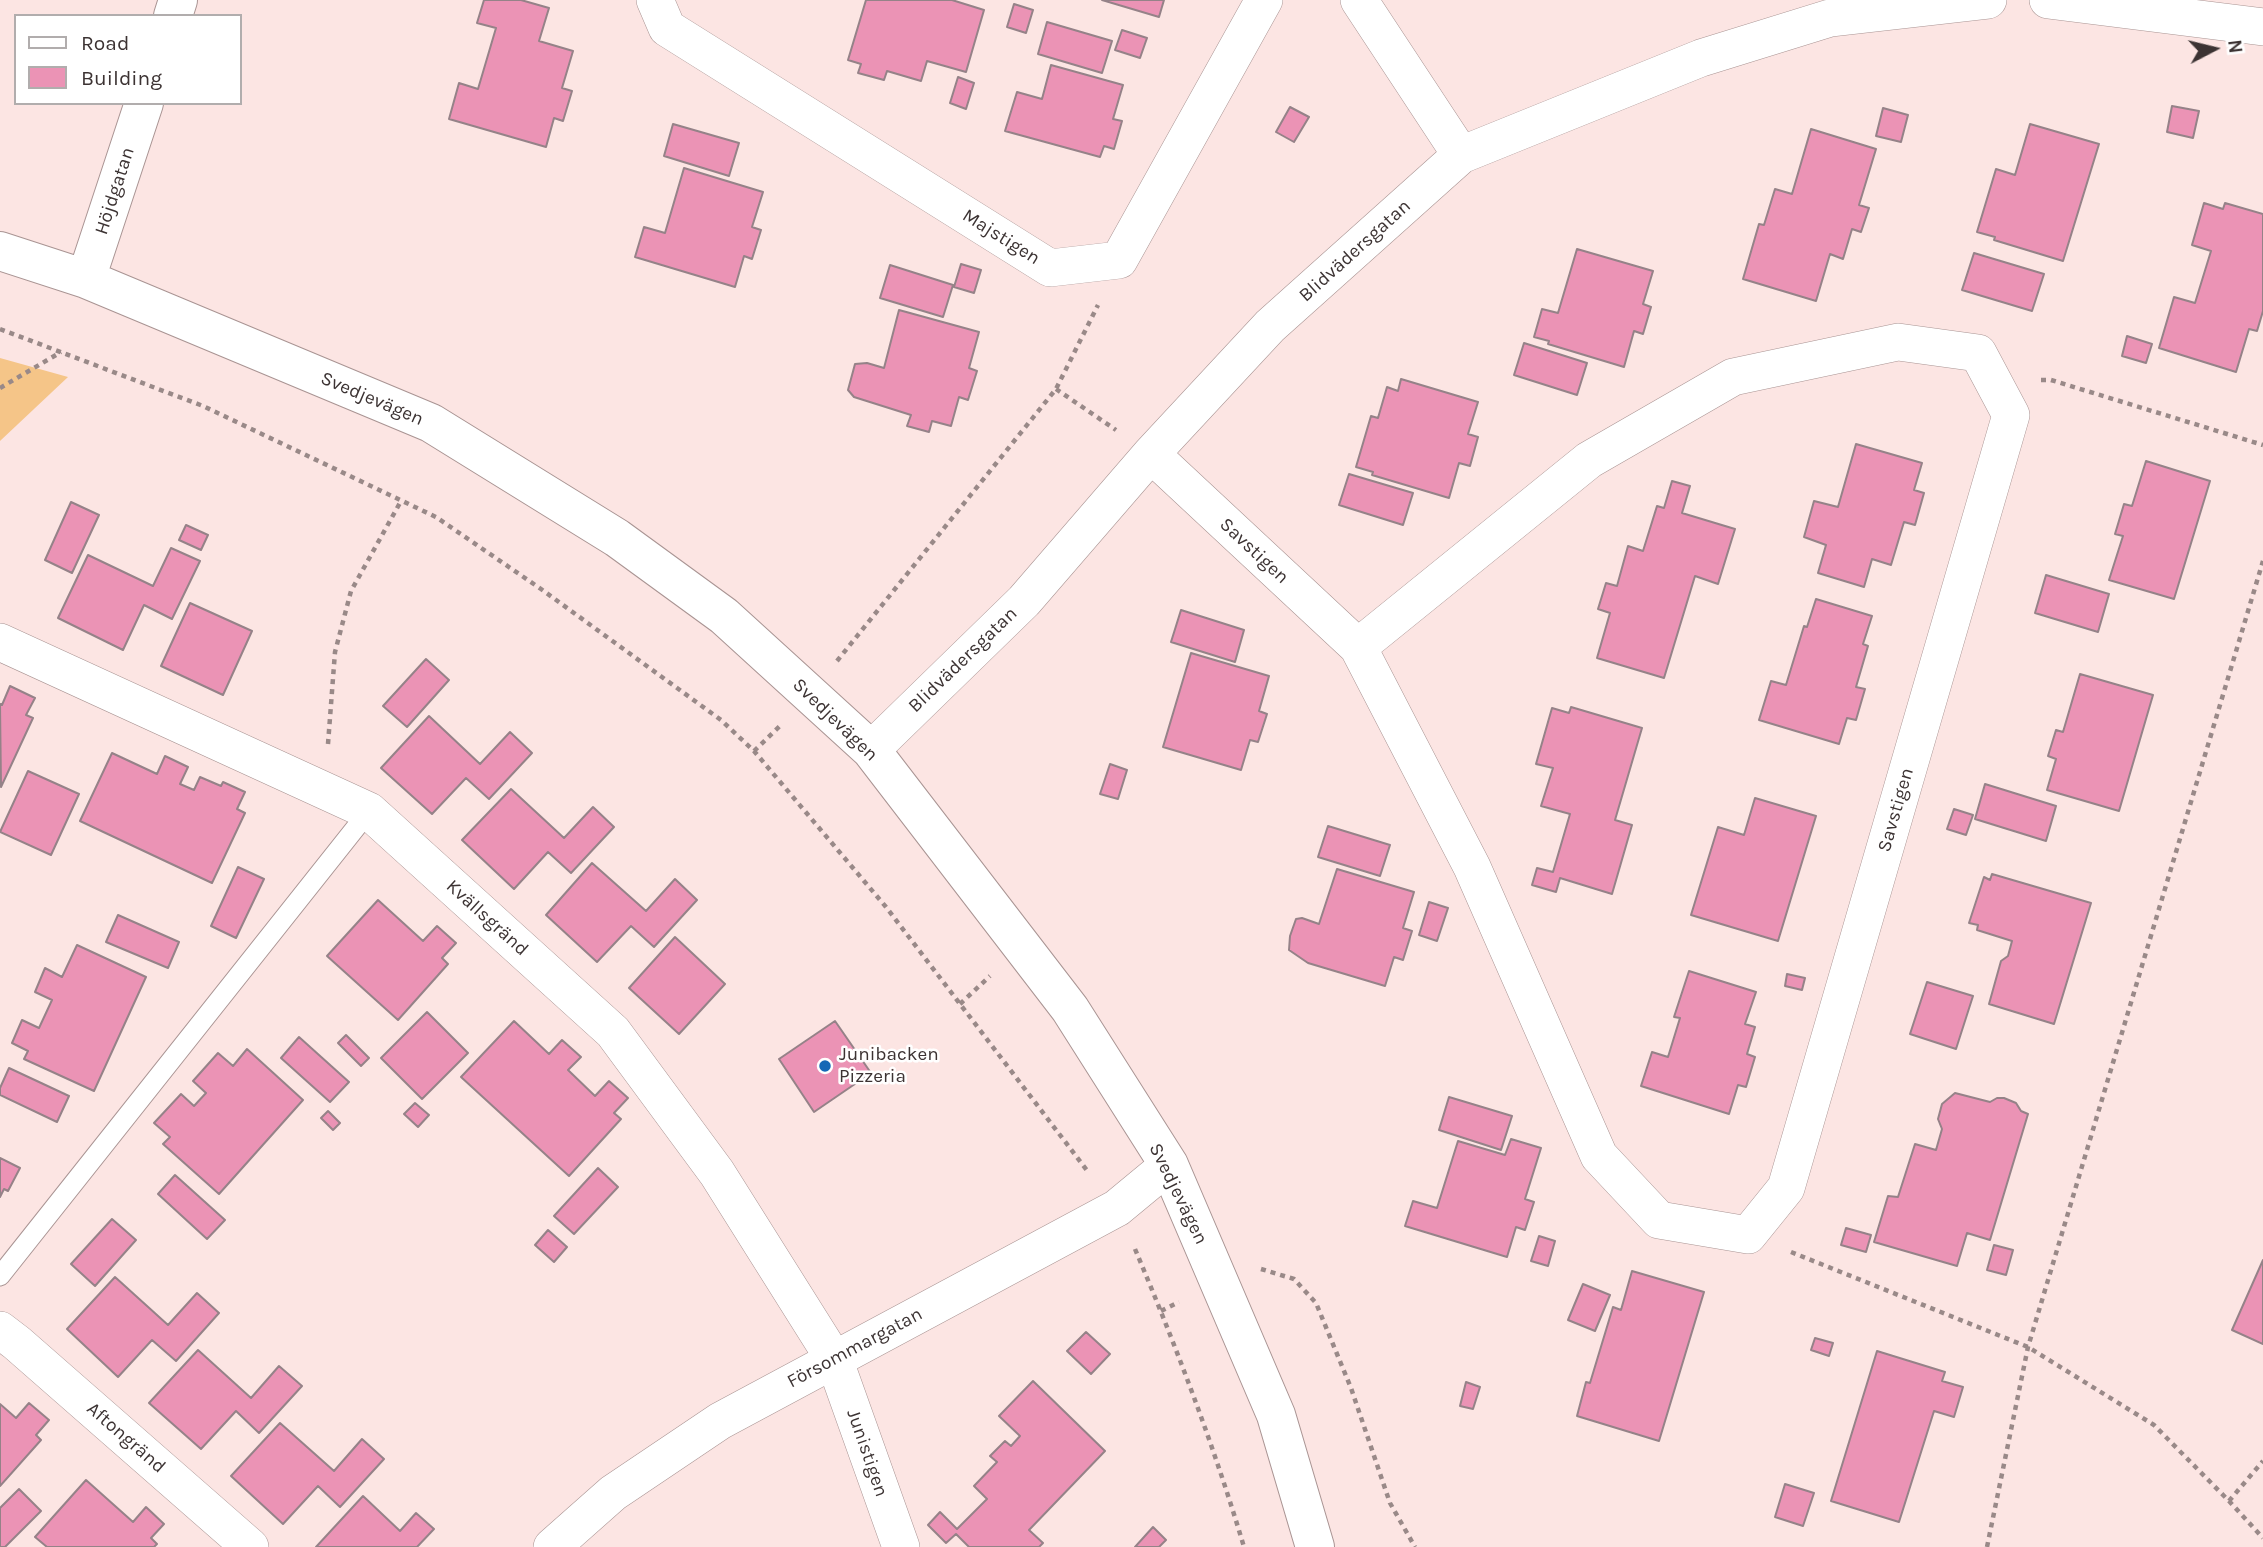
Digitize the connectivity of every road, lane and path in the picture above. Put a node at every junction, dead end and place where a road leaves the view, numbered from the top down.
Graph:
1 (655, 0) edge
2 (1264, 0) edge
3 (1359, 0) edge
4 (1988, 0) edge
5 (2048, 0) edge
6 (2263, 27) edge
7 (143, 105) edge
8 (1461, 155) junction
9 (0, 251) edge
10 (1119, 260) junction
11 (86, 279) junction
12 (0, 329) edge
13 (62, 352) junction
14 (1994, 382) junction
15 (0, 388) edge
16 (1056, 389) junction
17 (2263, 445) edge
18 (1151, 454) junction
19 (401, 501) junction
20 (2263, 561) edge
21 (0, 642) edge
22 (1358, 647) junction
23 (811, 695) junction
24 (872, 750) junction
25 (754, 751) junction
26 (324, 790) junction
27 (369, 811) junction
28 (994, 973) dead end
29 (960, 1004) junction
30 (1169, 1165) junction
31 (1117, 1208) junction
32 (1748, 1235) junction
33 (0, 1276) edge
34 (1219, 1282) junction
35 (1161, 1311) junction
36 (0, 1330) edge
37 (2028, 1347) junction
38 (834, 1359) junction
39 (2263, 1461) edge
40 (2229, 1501) junction
41 (2263, 1538) edge
42 (250, 1547) edge
43 (552, 1547) edge
44 (901, 1547) edge
45 (1244, 1547) edge
46 (1315, 1547) edge
47 (1415, 1547) edge
48 (1987, 1547) edge

1 - 10 street, Majstigen
2 - 10 street
3 - 8 street
4 - 8 street, Blidvädersgatan
5 - 6 street
7 - 11 street, Höjdgatan
8 - 18 street, Blidvädersgatan
9 - 11 street, Svedjevägen
10 - 16 path
11 - 23 street, Svedjevägen
12 - 13 path
13 - 15 path
13 - 19 path
14 - 17 path
14 - 22 street, Savstigen
14 - 32 street, Savstigen
16 - 18 path
16 - 23 path
18 - 22 street, Savstigen
18 - 24 street, Blidvädersgatan
19 - 25 path
19 - 26 path
20 - 37 path
21 - 26 street, Kvällsgränd
22 - 32 street, Savstigen
23 - 24 street, Svedjevägen
23 - 25 path
24 - 30 street, Svedjevägen
25 - 29 path
26 - 27 street, Kvällsgränd
27 - 33 lane
27 - 38 street, Kvällsgränd
28 - 29 path
29 - 31 path
30 - 31 street, Försommargatan
30 - 34 street, Svedjevägen
31 - 35 path
31 - 38 street, Försommargatan
32 - 37 path
34 - 35 path
34 - 46 street, Svedjevägen
34 - 47 path
35 - 45 path
36 - 42 street, Aftongränd
37 - 40 path
37 - 48 path
38 - 43 street, Försommargatan
38 - 44 street, Junistigen
39 - 40 path
40 - 41 path

